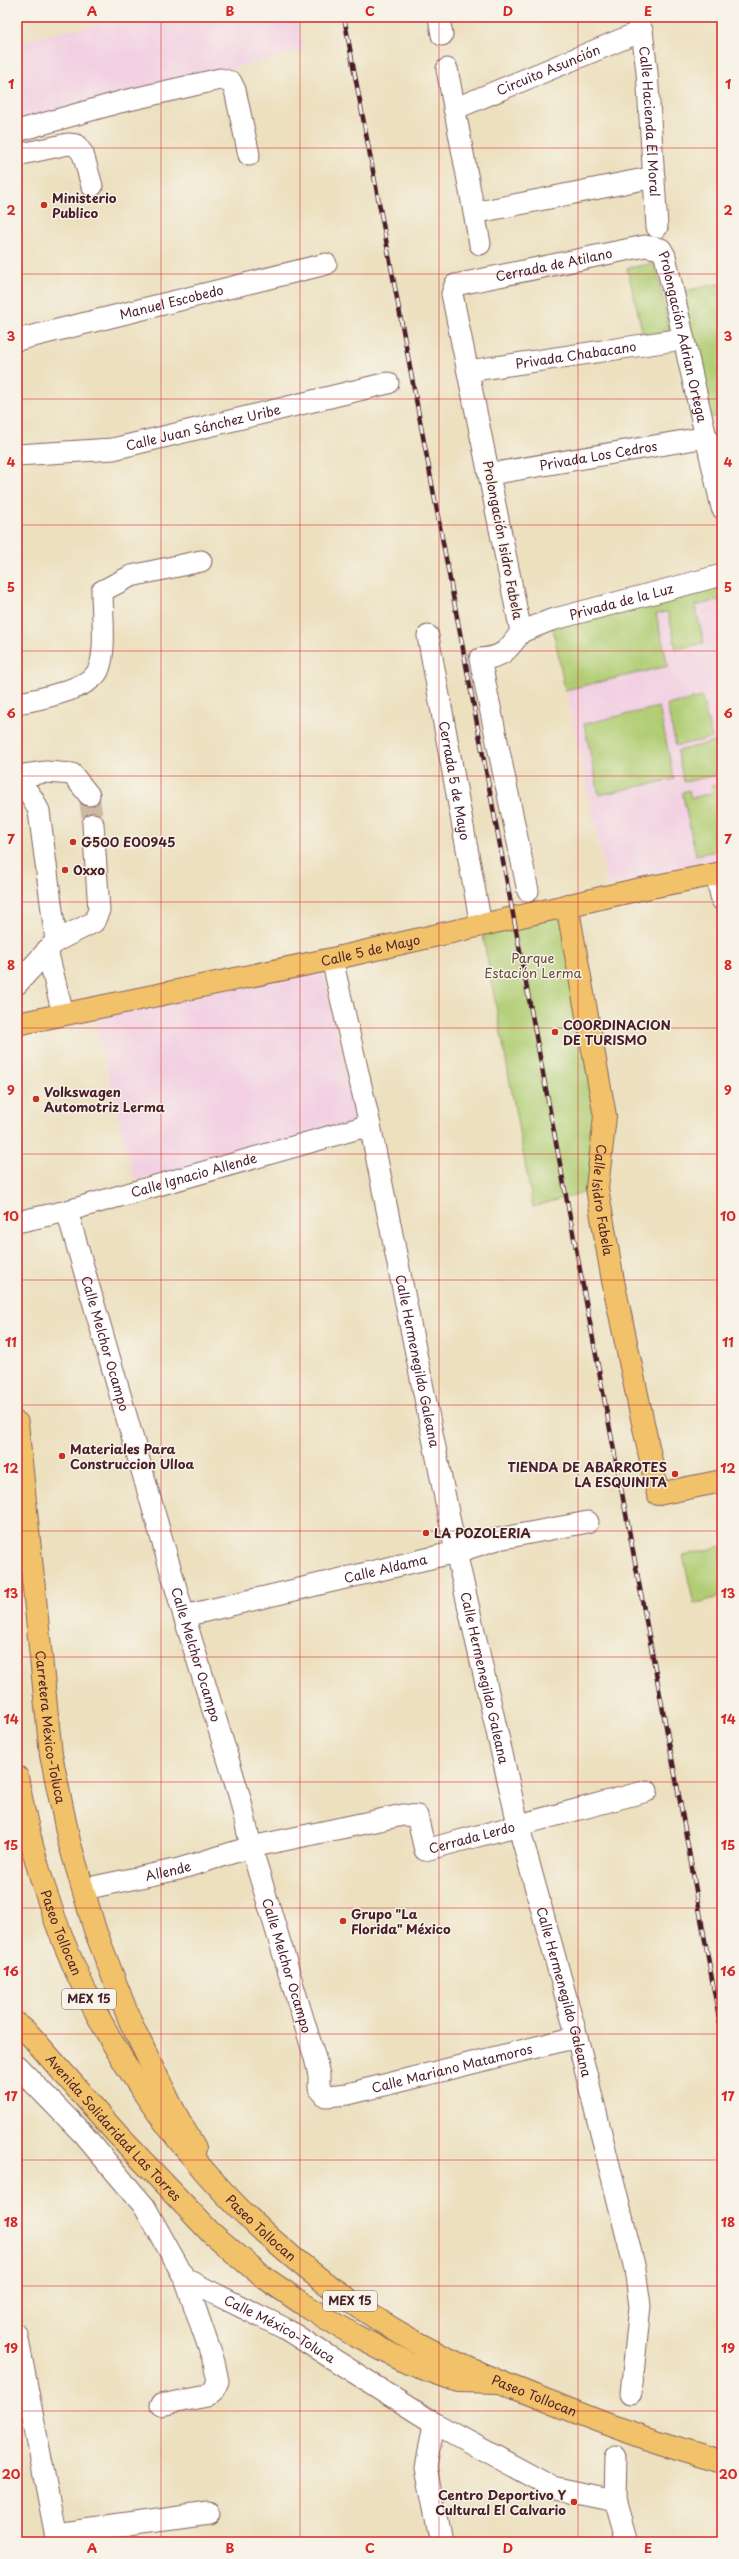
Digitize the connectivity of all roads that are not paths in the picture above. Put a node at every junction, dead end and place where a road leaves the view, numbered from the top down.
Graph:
1 (639, 24) edge
2 (447, 68) dead end
3 (454, 109) junction
4 (17, 131) edge
5 (17, 155) edge
6 (249, 155) dead end
7 (654, 177) junction
8 (92, 186) dead end
9 (474, 213) junction
10 (653, 236) junction
11 (480, 244) dead end
12 (326, 264) dead end
13 (458, 283) joint
14 (683, 339) junction
15 (17, 340) edge
16 (468, 371) junction
17 (388, 383) dead end
18 (713, 446) edge
19 (17, 455) edge
20 (490, 474) junction
21 (722, 508) edge
22 (200, 561) dead end
23 (722, 574) edge
24 (521, 632) junction
25 (428, 636) dead end
26 (17, 703) edge
27 (17, 776) edge
28 (17, 783) edge
29 (89, 795) tunnel mouth
30 (92, 824) tunnel mouth
31 (719, 874) edge
32 (528, 891) dead end
33 (722, 900) edge
34 (567, 905) junction
35 (482, 925) junction
36 (51, 945) junction
37 (332, 958) junction
38 (17, 984) edge
39 (63, 1014) junction
40 (17, 1024) edge
41 (370, 1125) junction
42 (67, 1211) junction
43 (17, 1222) edge
44 (17, 1423) edge
45 (722, 1481) edge
46 (588, 1522) dead end
47 (456, 1552) junction
48 (184, 1616) junction
49 (17, 1777) edge
50 (647, 1791) dead end
51 (518, 1824) junction
52 (251, 1847) junction
53 (84, 1889) junction
54 (17, 2024) edge
55 (577, 2037) junction
56 (17, 2066) edge
57 (326, 2096) joint
58 (221, 2191) junction
59 (186, 2279) junction
60 (17, 2335) edge
61 (498, 2382) junction
62 (631, 2393) dead end
63 (161, 2405) dead end
64 (434, 2424) junction
65 (616, 2457) dead end
66 (722, 2461) edge
67 (615, 2500) junction
68 (210, 2513) dead end
69 (56, 2538) edge
70 (441, 2542) edge
71 (627, 2542) edge

1 - 3 street, Circuito Asunción
1 - 7 street, Calle Hacienda El Moral
2 - 3 street
3 - 9 street
4 - 6 street
5 - 8 street
7 - 9 street
7 - 10 street, Calle Hacienda El Moral
9 - 11 street
10 - 13 street, Cerrada de Atilano
10 - 14 street, Prolongación Adrian Ortega
12 - 15 street, Manuel Escobedo
13 - 16 street, Prolongación Isidro Fabela
14 - 16 street, Privada Chabacano
14 - 18 street, Prolongación Adrian Ortega
16 - 20 street, Prolongación Isidro Fabela
17 - 19 street, Calle Juan Sánchez Uribe
18 - 20 street, Privada Los Cedros
18 - 21 street, Prolongación Adrian Ortega
20 - 24 street, Prolongación Isidro Fabela
22 - 26 street
23 - 24 street, Privada de la Luz
24 - 32 street, Prolongación Isidro Fabela
25 - 35 street, Cerrada 5 de Mayo
27 - 29 street
28 - 36 street
30 - 36 street
31 - 33 street
31 - 34 main road, Calle 5 de Mayo
34 - 35 main road, Calle 5 de Mayo
34 - 45 main road, Calle Isidro Fabela
35 - 37 main road, Calle 5 de Mayo
36 - 38 street
36 - 39 street
37 - 39 main road, Calle 5 de Mayo
37 - 41 street, Calle Hermenegildo Galeana
39 - 40 main road, Calle 5 de Mayo
41 - 42 street, Calle Ignacio Allende
41 - 47 street, Calle Hermenegildo Galeana
42 - 43 street, Calle Ignacio Allende
42 - 48 street, Calle Melchor Ocampo
44 - 53 main road, Carretera México-Toluca
46 - 47 street, Calle Aldama
47 - 48 street, Calle Aldama
47 - 51 street, Calle Hermenegildo Galeana
48 - 52 street, Calle Melchor Ocampo
49 - 58 main road, Paseo Tollocan / MEX 15
50 - 51 street, Cerrada Lerdo
51 - 52 street, Cerrada Lerdo
51 - 55 street, Calle Hermenegildo Galeana
52 - 53 street, Allende
52 - 57 street, Calle Melchor Ocampo
53 - 58 main road, Carretera México-Toluca
54 - 61 main road, Avenida Solidaridad Las Torres
55 - 57 street, Calle Mariano Matamoros
55 - 62 street, Calle Hermenegildo Galeana
56 - 59 street
58 - 61 main road, Paseo Tollocan / MEX 15
59 - 63 street
59 - 64 street, Calle México-Toluca
60 - 69 street
61 - 66 main road, Paseo Tollocan / MEX 15
64 - 67 street, Calle México-Toluca
64 - 70 street
65 - 67 street
67 - 71 street
68 - 69 street

